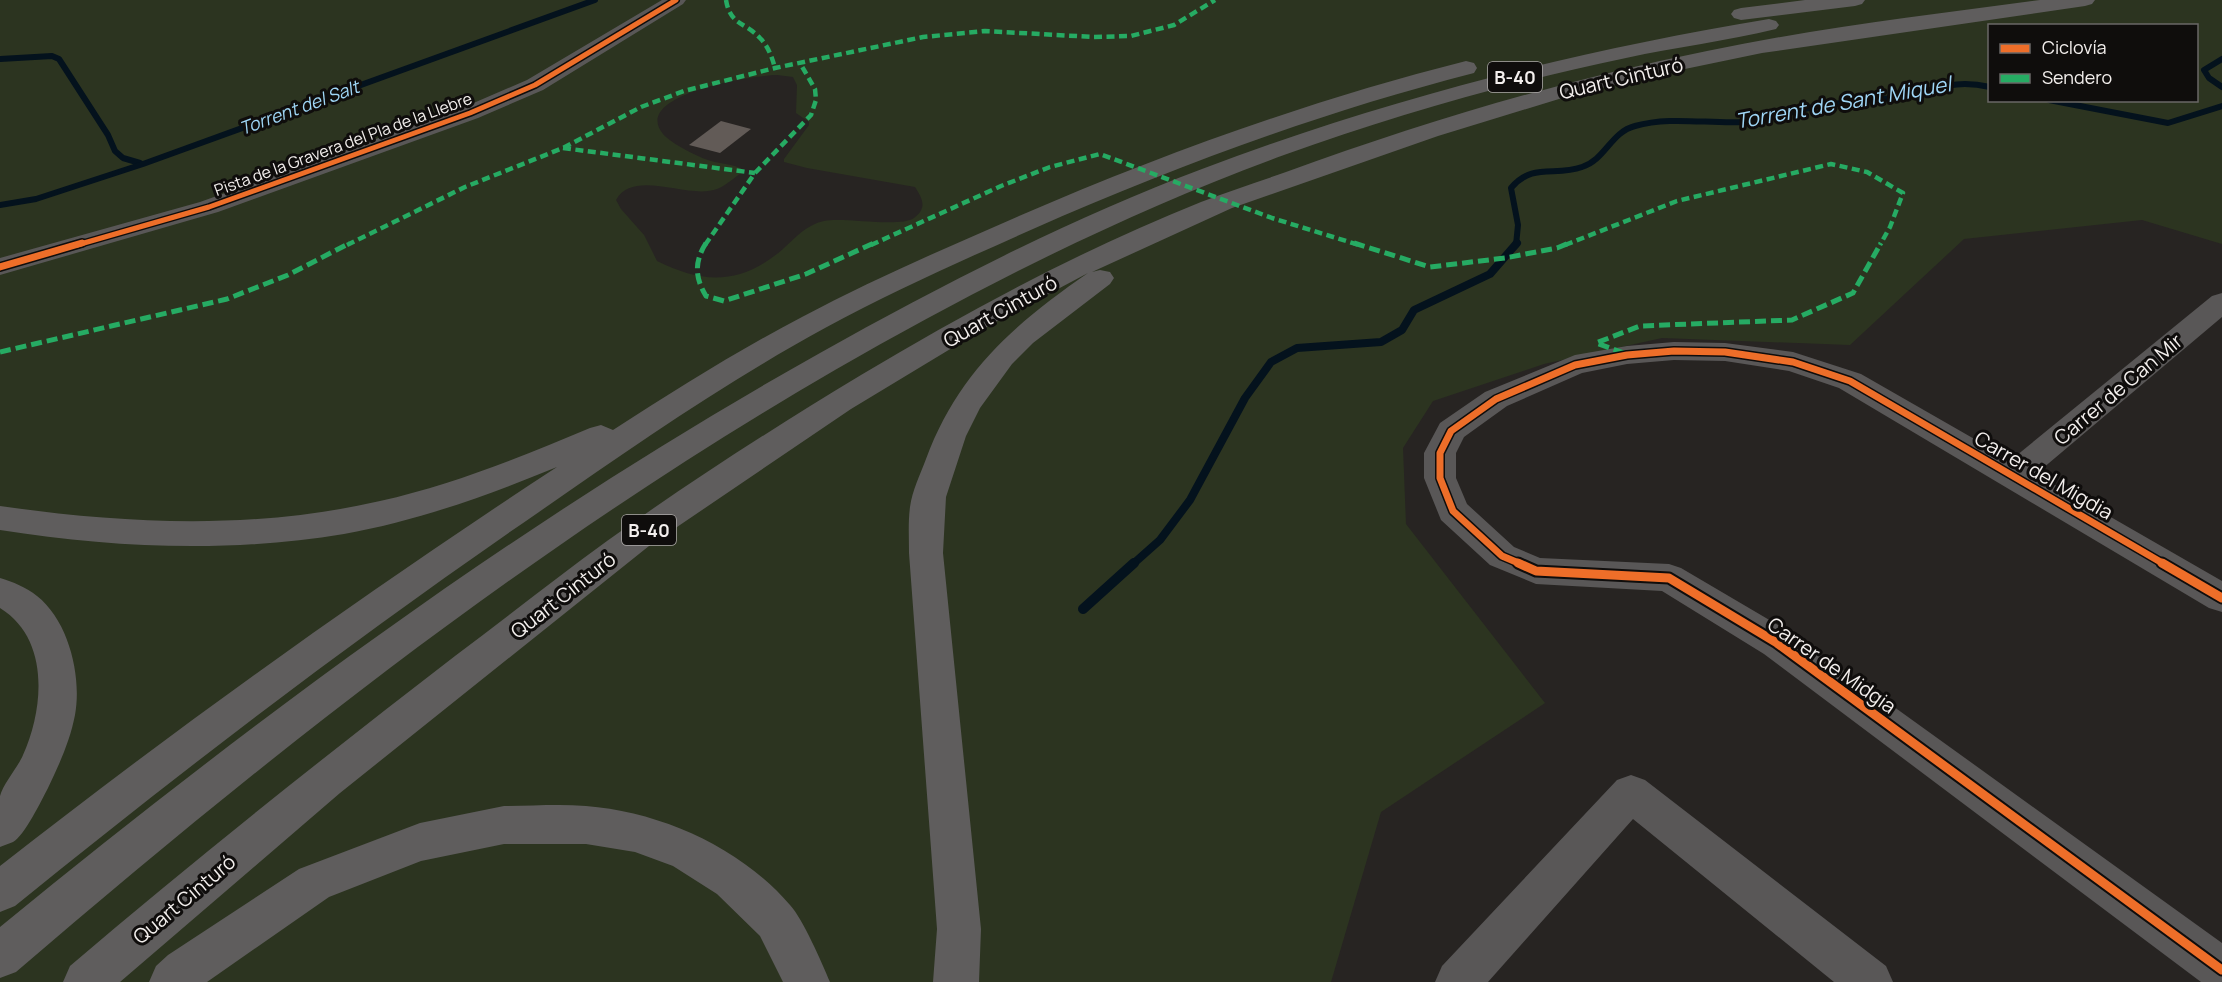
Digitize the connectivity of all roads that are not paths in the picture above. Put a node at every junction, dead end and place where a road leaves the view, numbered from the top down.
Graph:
1 (676, 0) edge
2 (1855, 0) edge
3 (1943, 0) edge
4 (2085, 0) edge
5 (1279, 183) junction
6 (0, 267) edge
7 (2222, 302) edge
8 (1850, 381) joint
9 (671, 406) junction
10 (2013, 476) junction
11 (0, 518) edge
12 (0, 592) edge
13 (2222, 598) edge
14 (0, 828) edge
15 (0, 892) edge
16 (959, 929) junction
17 (0, 956) edge
18 (2222, 970) edge
19 (86, 982) edge
20 (172, 982) edge
21 (807, 982) edge
22 (956, 982) edge
23 (974, 982) edge
24 (1458, 982) edge
25 (1870, 982) edge

1 - 6 street, Pista de la Gravera del Pla de la Llebre
2 - 9 highway
3 - 17 highway, Quart Cinturó / B-40
4 - 5 highway, Quart Cinturó / B-40
5 - 16 highway
5 - 19 highway, Quart Cinturó / B-40
7 - 10 street, Carrer de Can Mir
8 - 10 street, Carrer del Migdia
8 - 18 street, Carrer de Midgia
9 - 11 highway
9 - 15 highway
10 - 13 street, Carrer del Migdia
12 - 14 highway
16 - 22 highway
16 - 23 highway
20 - 21 highway
24 - 25 street

